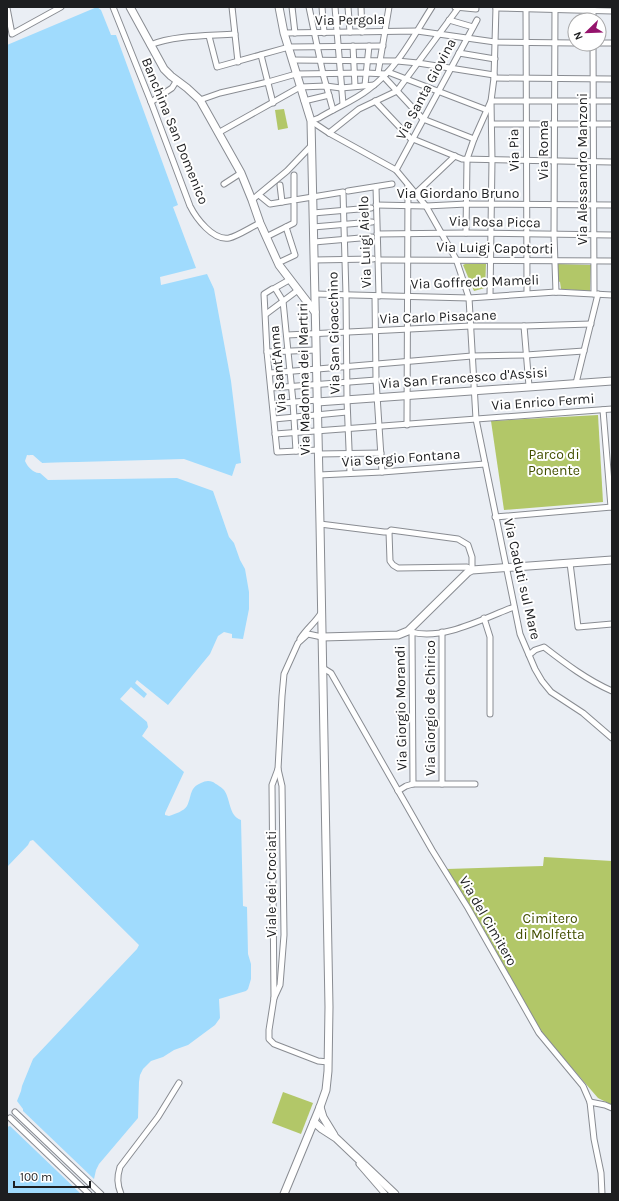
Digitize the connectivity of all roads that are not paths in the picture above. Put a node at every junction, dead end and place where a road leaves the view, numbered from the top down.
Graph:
1 (61, 7) edge
2 (112, 7) edge
3 (130, 7) edge
4 (232, 7) edge
5 (279, 7) edge
6 (292, 7) edge
7 (309, 7) edge
8 (322, 7) edge
9 (335, 7) edge
10 (348, 7) edge
11 (360, 7) edge
12 (389, 7) edge
13 (432, 7) edge
14 (455, 7) edge
15 (496, 7) edge
16 (7, 8) edge
17 (459, 8) edge
18 (526, 8) edge
19 (555, 8) edge
20 (476, 9) dead end
21 (593, 9) edge
22 (612, 11) edge
23 (449, 20) junction
24 (477, 20) dead end
25 (473, 27) junction
26 (417, 31) junction
27 (314, 32) junction
28 (337, 32) junction
29 (350, 32) junction
30 (362, 32) junction
31 (385, 32) junction
32 (284, 33) junction
33 (295, 33) junction
34 (324, 33) junction
35 (235, 34) junction
36 (440, 34) junction
37 (209, 36) junction
38 (468, 38) junction
39 (496, 42) junction
40 (526, 42) junction
41 (555, 43) junction
42 (567, 43) edge
43 (150, 45) junction
44 (318, 46) junction
45 (338, 46) junction
46 (353, 46) junction
47 (369, 46) junction
48 (383, 46) junction
49 (289, 47) junction
50 (593, 52) edge
51 (459, 53) junction
52 (261, 55) junction
53 (320, 59) junction
54 (495, 59) junction
55 (292, 60) junction
56 (340, 60) junction
57 (353, 60) junction
58 (368, 60) junction
59 (380, 60) junction
60 (397, 61) junction
61 (238, 62) junction
62 (418, 63) junction
63 (452, 68) junction
64 (340, 73) junction
65 (354, 73) junction
66 (366, 73) junction
67 (378, 73) junction
68 (296, 74) junction
69 (323, 74) junction
70 (386, 74) junction
71 (494, 76) junction
72 (526, 78) junction
73 (555, 78) junction
74 (406, 79) junction
75 (594, 79) junction
76 (612, 79) edge
77 (177, 80) junction
78 (268, 82) junction
79 (365, 85) junction
80 (375, 85) junction
81 (326, 86) junction
82 (355, 86) junction
83 (300, 87) junction
84 (341, 88) junction
85 (397, 91) junction
86 (438, 91) junction
87 (328, 95) junction
88 (200, 100) junction
89 (612, 100) edge
90 (304, 101) junction
91 (375, 101) junction
92 (491, 101) junction
93 (526, 101) junction
94 (555, 101) junction
95 (594, 101) junction
96 (151, 102) junction
97 (273, 103) junction
98 (343, 104) junction
99 (333, 110) junction
100 (487, 110) junction
101 (423, 119) junction
102 (311, 121) junction
103 (492, 124) junction
104 (526, 124) junction
105 (555, 124) junction
106 (594, 124) junction
107 (612, 124) edge
108 (218, 133) junction
109 (329, 133) junction
110 (412, 139) junction
111 (474, 139) junction
112 (310, 147) junction
113 (455, 156) junction
114 (467, 159) junction
115 (492, 160) junction
116 (527, 161) junction
117 (556, 161) junction
118 (595, 162) junction
119 (612, 162) edge
120 (396, 170) junction
121 (240, 173) junction
122 (294, 175) dead end
123 (224, 184) dead end
124 (392, 184) dead end
125 (280, 185) dead end
126 (408, 185) junction
127 (376, 187) junction
128 (345, 192) junction
129 (416, 193) junction
130 (259, 195) junction
131 (312, 197) junction
132 (252, 200) junction
133 (282, 202) junction
134 (294, 202) junction
135 (467, 204) junction
136 (527, 204) junction
137 (492, 205) junction
138 (555, 205) junction
139 (594, 205) junction
140 (612, 205) edge
141 (407, 206) junction
142 (426, 206) junction
143 (374, 207) junction
144 (344, 210) junction
145 (313, 213) junction
146 (372, 222) dead end
147 (260, 223) junction
148 (344, 224) junction
149 (286, 227) junction
150 (313, 227) junction
151 (441, 233) junction
152 (466, 233) junction
153 (407, 234) junction
154 (491, 234) junction
155 (527, 234) junction
156 (375, 235) junction
157 (554, 235) junction
158 (594, 235) junction
159 (612, 235) edge
160 (266, 237) junction
161 (345, 239) junction
162 (314, 242) junction
163 (345, 259) junction
164 (456, 259) junction
165 (314, 260) junction
166 (375, 260) junction
167 (406, 260) junction
168 (491, 261) junction
169 (527, 261) junction
170 (554, 261) junction
171 (595, 261) junction
172 (612, 261) edge
173 (278, 263) junction
174 (289, 280) junction
175 (273, 288) junction
176 (298, 290) junction
177 (556, 292) junction
178 (527, 293) junction
179 (315, 294) junction
180 (596, 294) junction
181 (346, 295) junction
182 (612, 295) edge
183 (377, 296) junction
184 (406, 296) junction
185 (490, 296) junction
186 (469, 298) junction
187 (283, 301) junction
188 (315, 312) junction
189 (266, 314) junction
190 (591, 324) junction
191 (471, 326) junction
192 (524, 326) junction
193 (406, 329) junction
194 (375, 331) junction
195 (346, 332) junction
196 (316, 334) junction
197 (286, 335) junction
198 (316, 350) junction
199 (288, 351) junction
200 (584, 351) junction
201 (267, 352) junction
202 (526, 355) junction
203 (472, 356) junction
204 (407, 362) junction
205 (376, 364) junction
206 (347, 366) junction
207 (316, 369) junction
208 (290, 371) junction
209 (270, 373) junction
210 (376, 380) junction
211 (612, 381) edge
212 (347, 382) junction
213 (576, 383) junction
214 (317, 384) junction
215 (291, 386) junction
216 (529, 386) junction
217 (271, 388) junction
218 (474, 390) junction
219 (406, 395) junction
220 (378, 398) junction
221 (347, 400) junction
222 (317, 401) junction
223 (293, 402) junction
224 (273, 404) junction
225 (603, 410) junction
226 (612, 410) edge
227 (347, 412) junction
228 (318, 415) junction
229 (294, 417) junction
230 (274, 419) junction
231 (476, 419) junction
232 (407, 425) junction
233 (379, 426) junction
234 (348, 429) junction
235 (318, 431) junction
236 (295, 432) junction
237 (275, 434) junction
238 (296, 451) junction
239 (318, 452) junction
240 (380, 453) junction
241 (349, 454) junction
242 (610, 458) edge
243 (485, 464) junction
244 (382, 472) junction
245 (350, 473) junction
246 (319, 475) junction
247 (612, 507) edge
248 (495, 517) junction
249 (320, 524) junction
250 (389, 532) junction
251 (612, 560) edge
252 (570, 563) junction
253 (506, 567) junction
254 (472, 570) junction
255 (514, 607) junction
256 (322, 611) junction
257 (484, 618) junction
258 (612, 624) edge
259 (322, 628) junction
260 (410, 631) junction
261 (305, 632) junction
262 (442, 632) junction
263 (322, 637) junction
264 (298, 643) junction
265 (529, 655) junction
266 (323, 668) junction
267 (612, 691) edge
268 (490, 714) dead end
269 (612, 738) edge
270 (278, 769) junction
271 (413, 784) junction
272 (442, 784) junction
273 (475, 784) dead end
274 (398, 791) junction
275 (274, 998) junction
276 (328, 1062) junction
277 (179, 1083) dead end
278 (590, 1102) junction
279 (320, 1107) junction
280 (612, 1108) edge
281 (15, 1112) dead end
282 (10, 1118) dead end
283 (314, 1122) junction
284 (327, 1130) junction
285 (308, 1134) junction
286 (348, 1149) junction
287 (89, 1194) edge
288 (101, 1194) edge
289 (121, 1194) edge
290 (284, 1194) edge
291 (385, 1194) edge
292 (396, 1194) edge
293 (602, 1194) edge

1 - 16 street
2 - 96 street, Banchina San Domenico
3 - 43 street
4 - 35 street
5 - 32 street
6 - 33 street
7 - 27 street
8 - 34 street
9 - 28 street
10 - 29 street
11 - 30 street
12 - 31 street
13 - 26 street
14 - 17 street
15 - 18 street
15 - 39 street
17 - 20 street
17 - 23 street
18 - 19 street
18 - 40 street, Via Pia
19 - 21 street
19 - 41 street, Via Roma
21 - 22 street
23 - 25 street
23 - 36 street
24 - 25 street, Via Santa Giovina
25 - 38 street, Via Santa Giovina
26 - 31 street, Via Pergola
26 - 36 street, Via Pergola
26 - 60 street
27 - 33 street, Via Pergola
27 - 34 street, Via Pergola
27 - 44 street
28 - 29 street, Via Pergola
28 - 34 street, Via Pergola
28 - 45 street
29 - 30 street, Via Pergola
30 - 31 street, Via Pergola
31 - 48 street
32 - 33 street, Via Pergola
32 - 49 street
35 - 37 street
35 - 61 street
36 - 38 street, Via Pergola
36 - 62 street
37 - 43 street
37 - 61 street
38 - 39 street, Via Pergola
38 - 51 street, Via Santa Giovina
39 - 40 street, Via Pergola
39 - 54 street
40 - 41 street, Via Pergola
40 - 72 street, Via Pia
41 - 42 street, Via Pergola
41 - 73 street, Via Roma
43 - 77 street
44 - 45 street
44 - 49 street
44 - 53 street
45 - 46 street
45 - 56 street
46 - 47 street
46 - 57 street
47 - 48 street
47 - 58 street
48 - 59 street
49 - 52 street
49 - 55 street
50 - 75 street, Via Alessandro Manzoni
51 - 54 street
51 - 63 street, Via Santa Giovina
52 - 61 street
52 - 78 street
53 - 55 street
53 - 56 street
53 - 69 street
54 - 71 street
55 - 68 street
56 - 57 street
56 - 64 street
57 - 58 street
57 - 65 street
58 - 59 street
58 - 66 street
59 - 60 street
59 - 67 street
60 - 62 street
60 - 70 street
62 - 63 street
62 - 74 street
63 - 71 street
63 - 86 street, Via Santa Giovina
64 - 65 street
64 - 69 street
64 - 84 street
65 - 66 street
65 - 82 street
66 - 67 street
66 - 79 street
67 - 70 street
68 - 69 street
68 - 78 street
68 - 83 street
69 - 81 street
70 - 74 street
70 - 80 street
70 - 85 street
71 - 72 street
71 - 92 street
72 - 73 street
72 - 93 street, Via Pia
73 - 75 street
73 - 94 street, Via Roma
74 - 85 street
74 - 86 street
75 - 76 street
75 - 95 street, Via Alessandro Manzoni
77 - 88 street
77 - 96 street
78 - 88 street
78 - 97 street
79 - 80 street
79 - 82 street
80 - 98 street
81 - 83 street
81 - 84 street
81 - 87 street
82 - 84 street
83 - 90 street
83 - 97 street
84 - 98 street
85 - 91 street
85 - 101 street
86 - 100 street
86 - 101 street, Via Santa Giovina
87 - 90 street
87 - 99 street
88 - 108 street
89 - 95 street
90 - 102 street
91 - 109 street
91 - 110 street
92 - 93 street
92 - 100 street
92 - 103 street
93 - 94 street
93 - 104 street, Via Pia
94 - 95 street
94 - 105 street, Via Roma
95 - 106 street, Via Alessandro Manzoni
96 - 147 street, Banchina San Domenico
97 - 108 street
98 - 99 street
99 - 102 street
100 - 111 street
101 - 110 street, Via Santa Giovina
101 - 111 street
102 - 109 street
102 - 112 street, Via Madonna dei Martiri
103 - 104 street
103 - 115 street
104 - 105 street
104 - 116 street, Via Pia
105 - 106 street
105 - 117 street, Via Roma
106 - 107 street
106 - 118 street, Via Alessandro Manzoni
108 - 121 street
109 - 120 street
110 - 113 street
110 - 120 street, Via Santa Giovina
111 - 114 street
112 - 130 street
112 - 131 street, Via Madonna dei Martiri
113 - 114 street
113 - 129 street
114 - 115 street
114 - 135 street
115 - 116 street
115 - 137 street
116 - 117 street
116 - 136 street, Via Pia
117 - 118 street
117 - 138 street, Via Roma
118 - 119 street
118 - 139 street, Via Alessandro Manzoni
120 - 126 street, Via Caduti sul Mare
121 - 123 street
121 - 132 street
122 - 134 street
124 - 127 street
125 - 133 street
126 - 129 street, Via Caduti sul Mare
126 - 141 street
127 - 128 street
127 - 143 street, Via Luigi Aiello
128 - 131 street
128 - 144 street, Via San Gioacchino
129 - 142 street, Via Caduti sul Mare
130 - 132 street
130 - 133 street
131 - 134 street
131 - 145 street, Via Madonna dei Martiri
132 - 147 street
133 - 134 street
134 - 149 street
135 - 137 street, Via Giordano Bruno
135 - 142 street, Via Giordano Bruno
135 - 152 street
136 - 137 street, Via Giordano Bruno
136 - 138 street, Via Giordano Bruno
136 - 155 street, Via Pia
137 - 154 street
138 - 139 street, Via Giordano Bruno
138 - 157 street, Via Roma
139 - 140 street, Via Giordano Bruno
139 - 158 street, Via Alessandro Manzoni
141 - 142 street, Via Giordano Bruno
141 - 143 street, Via Giordano Bruno
141 - 153 street
142 - 151 street, Via Caduti sul Mare
143 - 144 street, Via Giordano Bruno
143 - 156 street, Via Luigi Aiello
144 - 145 street, Via Giordano Bruno
144 - 148 street, Via San Gioacchino
145 - 150 street, Via Madonna dei Martiri
146 - 148 street
147 - 160 street
148 - 150 street
148 - 161 street, Via San Gioacchino
149 - 160 street
149 - 173 street
150 - 162 street, Via Madonna dei Martiri
151 - 152 street, Via Rosa Picca
151 - 153 street, Via Rosa Picca
151 - 164 street, Via Caduti sul Mare
152 - 154 street, Via Rosa Picca
153 - 156 street, Via Rosa Picca
153 - 167 street
154 - 155 street, Via Rosa Picca
154 - 168 street
155 - 157 street, Via Rosa Picca
155 - 169 street, Via Pia
156 - 161 street, Via Rosa Picca
156 - 166 street, Via Luigi Aiello
157 - 158 street, Via Rosa Picca
157 - 170 street, Via Roma
158 - 159 street, Via Rosa Picca
158 - 171 street, Via Alessandro Manzoni
160 - 173 street
161 - 162 street, Via Rosa Picca
161 - 163 street, Via San Gioacchino
162 - 165 street, Via Madonna dei Martiri
163 - 165 street, Via Luigi Capotorti
163 - 166 street, Via Luigi Capotorti
163 - 181 street, Via San Gioacchino
164 - 167 street, Via Luigi Capotorti
164 - 168 street, Via Luigi Capotorti
164 - 186 street, Via Caduti sul Mare
165 - 179 street, Via Madonna dei Martiri
166 - 167 street, Via Luigi Capotorti
166 - 183 street, Via Luigi Aiello
167 - 184 street
168 - 169 street, Via Luigi Capotorti
168 - 185 street
169 - 170 street, Via Luigi Capotorti
169 - 178 street, Via Pia
170 - 171 street, Via Luigi Capotorti
170 - 177 street, Via Roma
171 - 172 street, Via Luigi Capotorti
171 - 180 street, Via Alessandro Manzoni
173 - 174 street
174 - 175 street
174 - 176 street
175 - 187 street, Via Sant'Anna
175 - 189 street
176 - 187 street
176 - 188 street
177 - 178 street, Via Goffredo Mameli
177 - 180 street, Via Goffredo Mameli
178 - 185 street, Via Goffredo Mameli
179 - 181 street, Via Goffredo Mameli
179 - 188 street, Via Madonna dei Martiri
180 - 182 street, Via Goffredo Mameli
180 - 190 street, Via Alessandro Manzoni
181 - 183 street, Via Goffredo Mameli
181 - 195 street, Via San Gioacchino
183 - 184 street, Via Goffredo Mameli
183 - 194 street, Via Luigi Aiello
184 - 186 street, Via Goffredo Mameli
184 - 193 street
185 - 186 street, Via Goffredo Mameli
186 - 191 street, Via Caduti sul Mare
187 - 189 street
187 - 197 street, Via Sant'Anna
188 - 196 street, Via Madonna dei Martiri
189 - 201 street
190 - 192 street, Via Carlo Pisacane
190 - 200 street, Via Alessandro Manzoni
191 - 192 street, Via Carlo Pisacane
191 - 193 street, Via Carlo Pisacane
191 - 203 street, Via Caduti sul Mare
192 - 202 street
193 - 194 street, Via Carlo Pisacane
193 - 204 street
194 - 195 street, Via Carlo Pisacane
194 - 205 street, Via Luigi Aiello
195 - 196 street, Via Carlo Pisacane
195 - 206 street, Via San Gioacchino
196 - 197 street, Via Carlo Pisacane
196 - 198 street, Via Madonna dei Martiri
197 - 199 street, Via Sant'Anna
198 - 199 street
198 - 207 street, Via Madonna dei Martiri
199 - 201 street
199 - 208 street, Via Sant'Anna
200 - 202 street
200 - 213 street, Via Alessandro Manzoni
201 - 209 street
202 - 203 street
202 - 216 street
203 - 204 street
203 - 218 street, Via Caduti sul Mare
204 - 205 street
204 - 219 street
205 - 206 street
205 - 210 street, Via Luigi Aiello
206 - 207 street
206 - 212 street, Via San Gioacchino
207 - 208 street
207 - 214 street, Via Madonna dei Martiri
208 - 209 street
208 - 215 street, Via Sant'Anna
209 - 217 street
210 - 212 street
210 - 220 street, Via Luigi Aiello
211 - 213 street, Via San Francesco d'Assisi
212 - 214 street
212 - 221 street, Via San Gioacchino
213 - 216 street, Via San Francesco d'Assisi
214 - 215 street
214 - 222 street, Via Madonna dei Martiri
215 - 217 street
215 - 223 street, Via Sant'Anna
216 - 218 street, Via San Francesco d'Assisi
217 - 224 street
218 - 219 street, Via San Francesco d'Assisi
218 - 231 street, Via Caduti sul Mare
219 - 220 street, Via San Francesco d'Assisi
219 - 232 street
220 - 221 street, Via San Francesco d'Assisi
220 - 233 street, Via Luigi Aiello
221 - 222 street, Via San Francesco d'Assisi
221 - 227 street, Via San Gioacchino
222 - 223 street
222 - 228 street, Via Madonna dei Martiri
223 - 224 street
223 - 229 street, Via Sant'Anna
224 - 230 street
225 - 226 street, Via Enrico Fermi
225 - 231 street, Via Enrico Fermi
225 - 242 street
227 - 228 street
227 - 234 street, Via San Gioacchino
228 - 229 street
228 - 235 street, Via Madonna dei Martiri
229 - 230 street
229 - 236 street, Via Sant'Anna
230 - 237 street
231 - 232 street, Via Enrico Fermi
231 - 243 street, Via Caduti sul Mare
232 - 233 street, Via Enrico Fermi
233 - 234 street, Via Enrico Fermi
233 - 240 street, Via Luigi Aiello
234 - 235 street, Via Enrico Fermi
234 - 241 street, Via San Gioacchino
235 - 236 street, Via Enrico Fermi
235 - 239 street, Via Madonna dei Martiri
236 - 237 street, Via Enrico Fermi
236 - 238 street, Via Sant'Anna
237 - 238 street
238 - 239 street
239 - 241 street
239 - 246 street, Via Madonna dei Martiri
240 - 241 street
240 - 244 street, Via Luigi Aiello
241 - 245 street, Via San Gioacchino
242 - 247 street
243 - 244 street, Via Sergio Fontana
243 - 248 street, Via Caduti sul Mare
244 - 245 street, Via Sergio Fontana
245 - 246 street, Via Sergio Fontana
246 - 249 street, Via Madonna dei Martiri
247 - 248 street
248 - 253 street, Via Caduti sul Mare
249 - 250 street
249 - 256 street, Via Madonna dei Martiri
250 - 254 street
250 - 254 street
251 - 252 street
252 - 253 street
252 - 258 street
253 - 254 street
253 - 255 street, Via Caduti sul Mare
254 - 260 street
255 - 257 street
255 - 265 street, Via Caduti sul Mare
256 - 259 street, Via Madonna dei Martiri
256 - 261 street, Viale dei Crociati
257 - 262 street
257 - 268 street
259 - 261 street
259 - 263 street, Via Madonna dei Martiri
260 - 262 street
260 - 263 street
260 - 271 street, Via Giorgio Morandi
261 - 264 street, Viale dei Crociati
262 - 272 street, Via Giorgio de Chirico
263 - 264 street
263 - 266 street, Via Madonna dei Martiri
264 - 270 street, Viale dei Crociati
265 - 267 street
265 - 269 street, Via Caduti sul Mare
266 - 274 street, Via del Cimitero
266 - 276 street, Via Madonna dei Martiri
270 - 275 street, Viale dei Crociati
270 - 275 street, Viale dei Crociati
271 - 272 street
271 - 274 street
272 - 273 street
274 - 278 street, Via del Cimitero
275 - 276 street, Viale dei Crociati
276 - 279 street, Via Madonna dei Martiri
277 - 289 street
278 - 280 street
278 - 293 street, Via del Cimitero
279 - 283 street, Via Madonna dei Martiri
279 - 284 street
281 - 288 street
282 - 287 street
283 - 284 street
283 - 285 street, Via Madonna dei Martiri
284 - 285 street
284 - 286 street
285 - 290 street, Via Madonna dei Martiri
286 - 291 street
286 - 292 street

